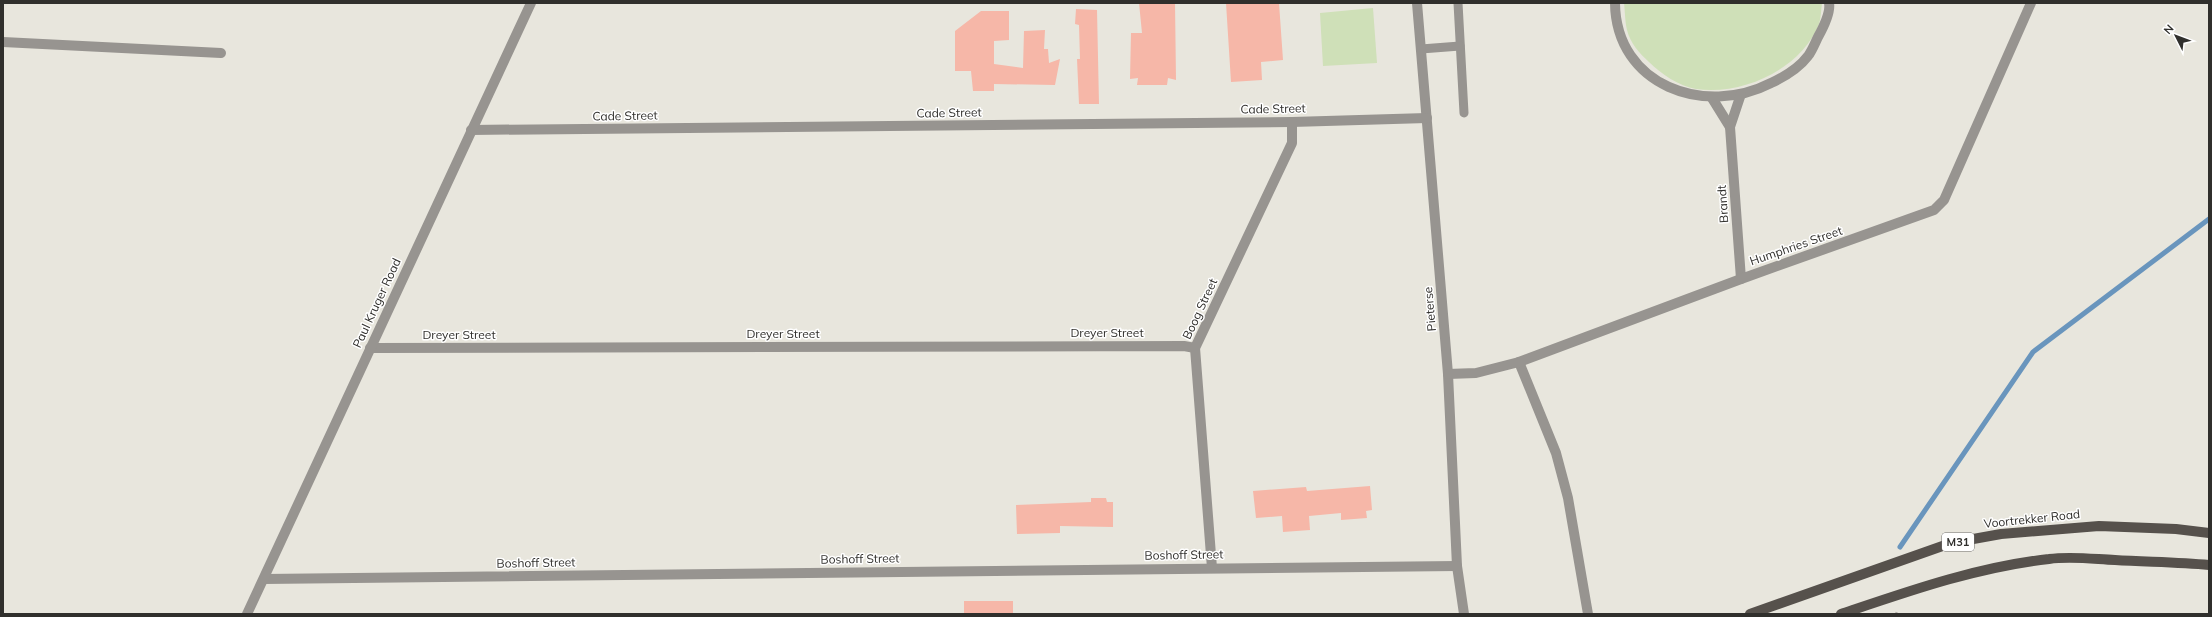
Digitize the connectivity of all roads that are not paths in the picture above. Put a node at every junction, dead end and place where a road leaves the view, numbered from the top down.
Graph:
1 (531, 3) edge
2 (1417, 3) edge
3 (1458, 3) edge
4 (1614, 3) edge
5 (1829, 3) edge
6 (2031, 3) edge
7 (3, 42) edge
8 (1460, 46) junction
9 (1421, 49) junction
10 (220, 53) dead end
11 (1741, 94) junction
12 (1712, 98) junction
13 (1464, 113) dead end
14 (1427, 118) junction
15 (1292, 122) junction
16 (1730, 127) junction
17 (471, 130) junction
18 (1741, 279) junction
19 (370, 348) junction
20 (1195, 348) junction
21 (1519, 362) junction
22 (1448, 374) junction
23 (2209, 533) edge
24 (1457, 566) junction
25 (2209, 566) edge
26 (1212, 568) junction
27 (264, 579) junction
28 (247, 614) edge
29 (1464, 614) edge
30 (1588, 614) edge
31 (1750, 614) edge
32 (1841, 614) edge

1 - 17 street, Paul Kruger Road
2 - 9 street, Pieterse
3 - 8 lane
4 - 12 street
5 - 11 street
6 - 18 street, Humphries Street
7 - 10 street
8 - 9 lane
8 - 13 lane
9 - 14 street, Pieterse
11 - 12 street
11 - 16 street, Brandt
12 - 16 street, Brandt
14 - 15 street, Cade Street
14 - 22 street, Pieterse
15 - 17 street, Cade Street
15 - 20 street, Boog Street
16 - 18 street, Brandt
17 - 19 street, Paul Kruger Road
18 - 21 street, Humphries Street
19 - 20 street, Dreyer Street
19 - 27 street, Paul Kruger Road
20 - 26 street, Boog Street
21 - 22 street, Humphries Street
21 - 30 street
22 - 24 street, Pieterse
23 - 31 main road, Voortrekker Road / M31
24 - 26 street, Boshoff Street
24 - 29 street, Pieterse
25 - 32 main road
26 - 27 street, Boshoff Street
27 - 28 street, Paul Kruger Road

